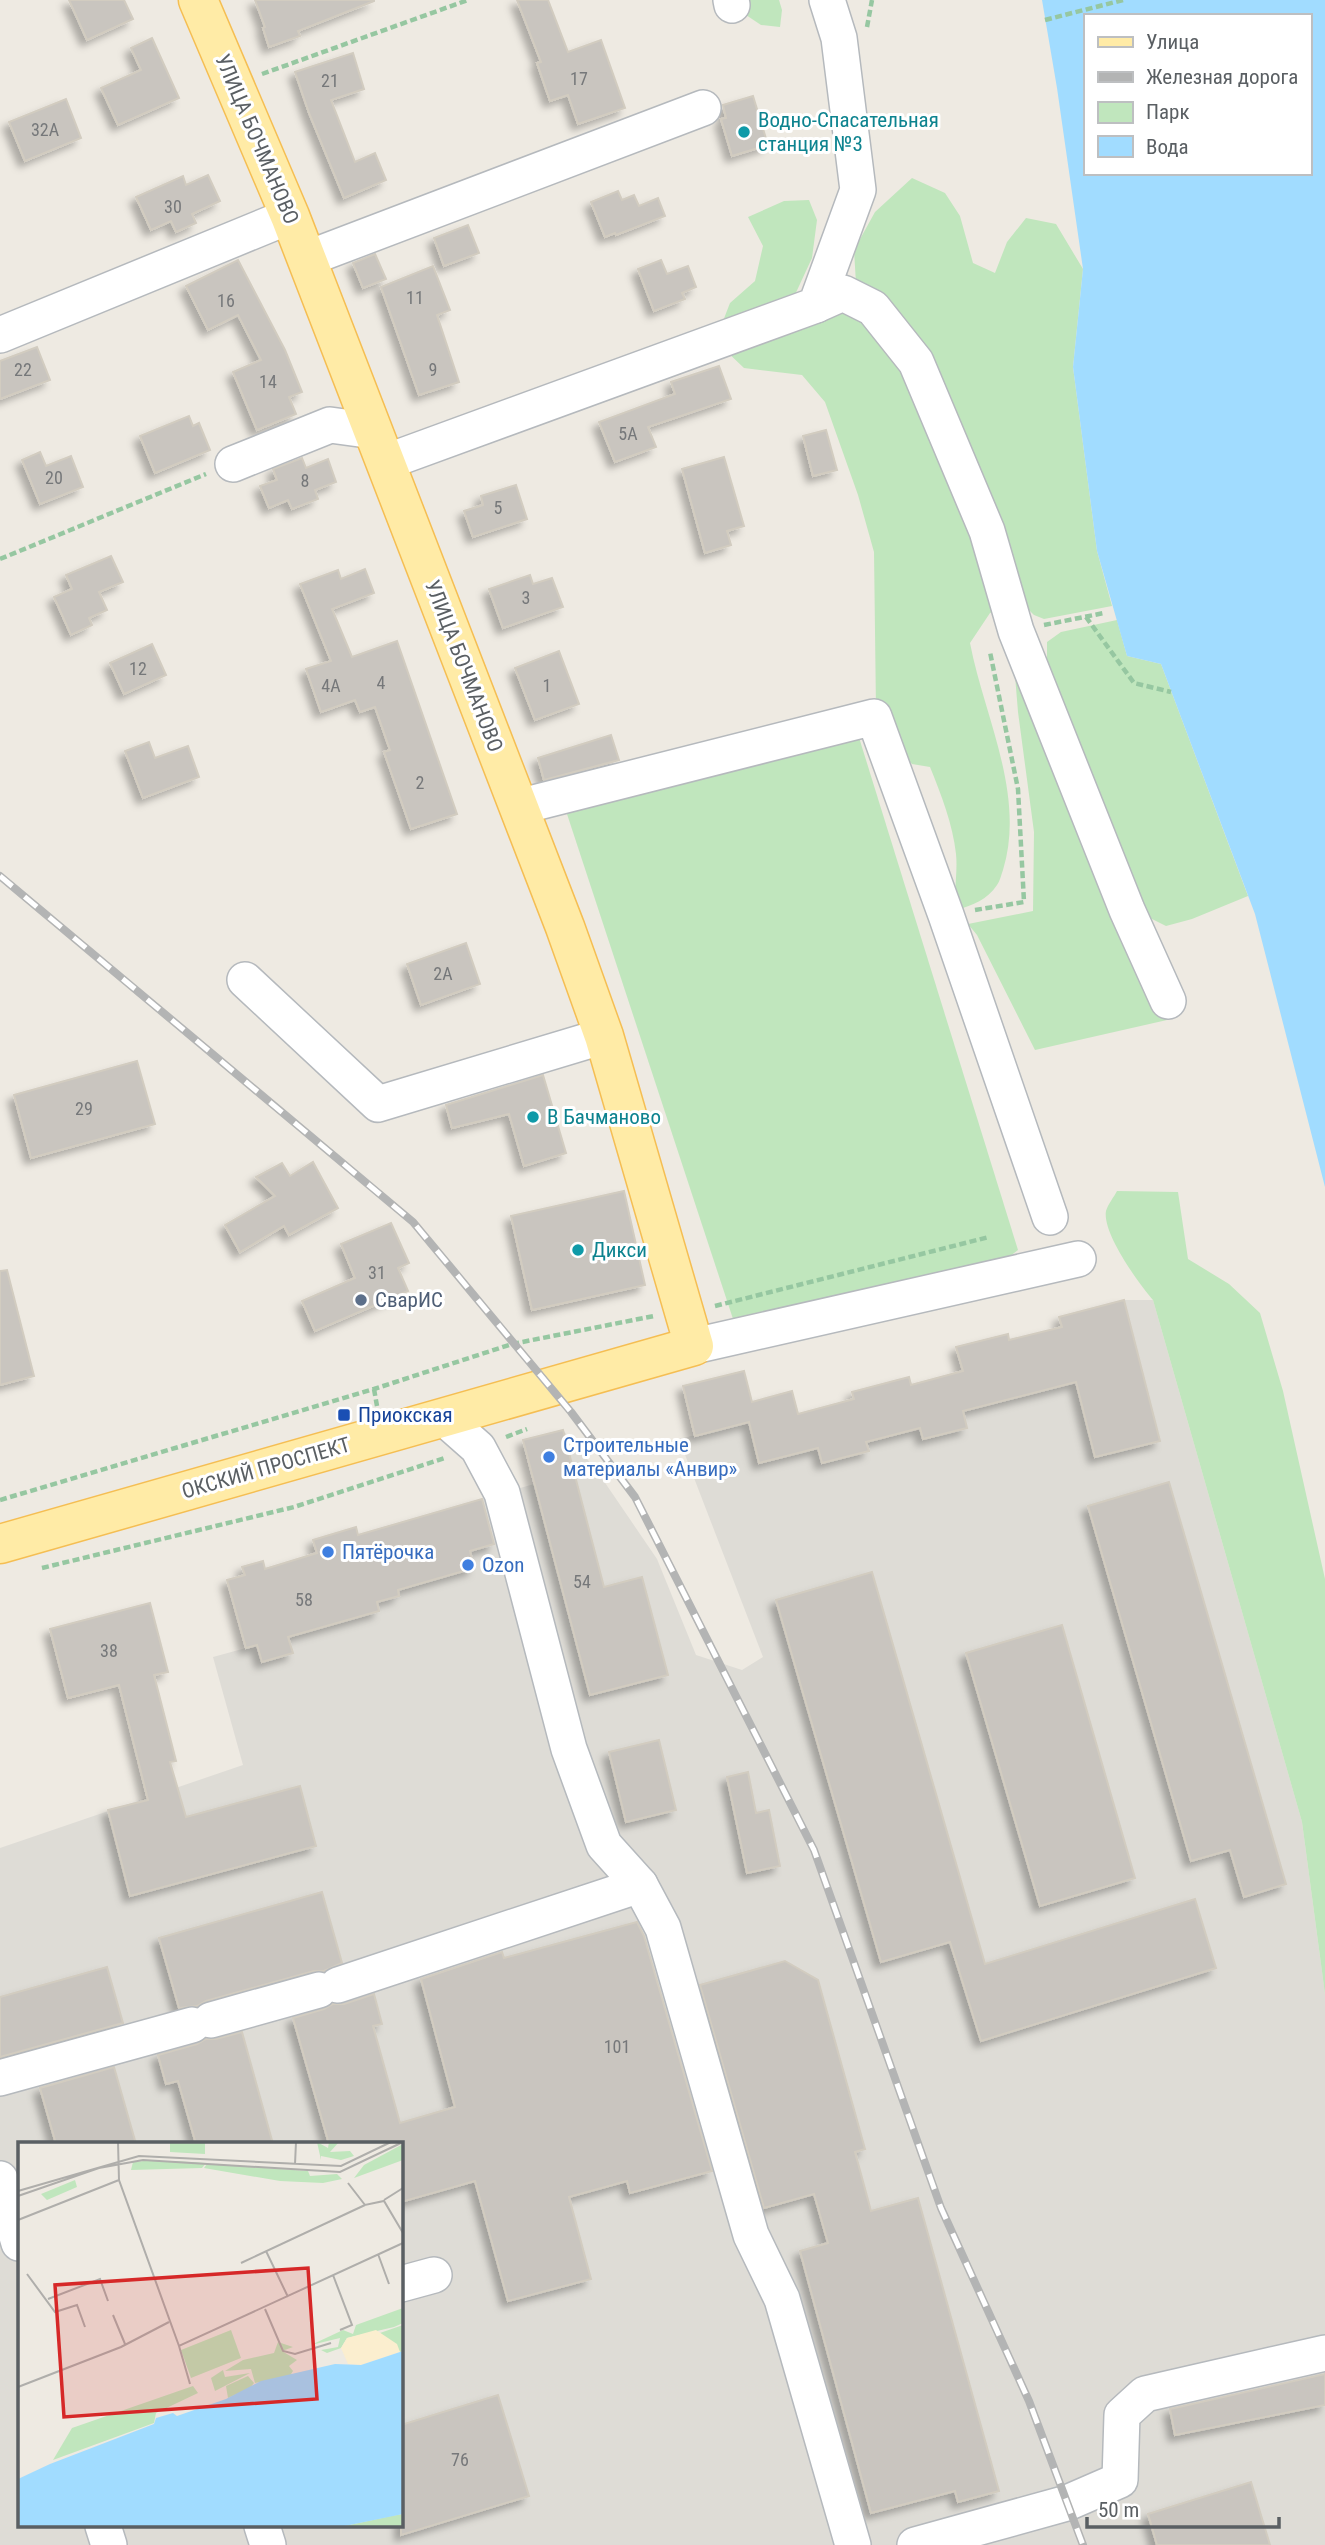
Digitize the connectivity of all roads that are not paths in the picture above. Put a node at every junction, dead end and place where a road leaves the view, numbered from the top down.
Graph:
1 (198, 0) edge
2 (827, 0) edge
3 (703, 108) dead end
4 (290, 216) junction
5 (306, 259) junction
6 (816, 305) junction
7 (0, 335) edge
8 (380, 446) junction
9 (233, 464) road end
10 (518, 807) junction
11 (245, 980) dead end
12 (1168, 1001) dead end
13 (604, 1036) junction
14 (1050, 1217) dead end
15 (1078, 1259) dead end
16 (689, 1328) junction
17 (444, 1418) junction
18 (0, 1544) edge
19 (640, 1885) junction
20 (0, 2078) edge
21 (0, 2179) edge
22 (18, 2241) edge
23 (434, 2275) dead end
24 (402, 2284) edge
25 (1325, 2353) edge
26 (104, 2528) edge
27 (263, 2528) edge
28 (109, 2545) edge
29 (268, 2545) edge
30 (853, 2545) edge
31 (915, 2545) edge

1 - 4 main road, УЛИЦА БОЧМАНОВО
2 - 6 street
3 - 5 street
4 - 5 main road, УЛИЦА БОЧМАНОВО
4 - 7 street
5 - 8 main road, УЛИЦА БОЧМАНОВО
6 - 8 street
6 - 12 street
8 - 9 street
8 - 10 main road, УЛИЦА БОЧМАНОВО
10 - 13 main road, УЛИЦА БОЧМАНОВО
10 - 14 street
11 - 13 street
13 - 16 main road, УЛИЦА БОЧМАНОВО
15 - 16 street
16 - 17 main road, ОКСКИЙ ПРОСПЕКТ
17 - 18 main road, ОКСКИЙ ПРОСПЕКТ
17 - 19 street
19 - 20 street
19 - 30 street
21 - 22 street
23 - 24 street
25 - 31 street
26 - 28 street
27 - 29 street

